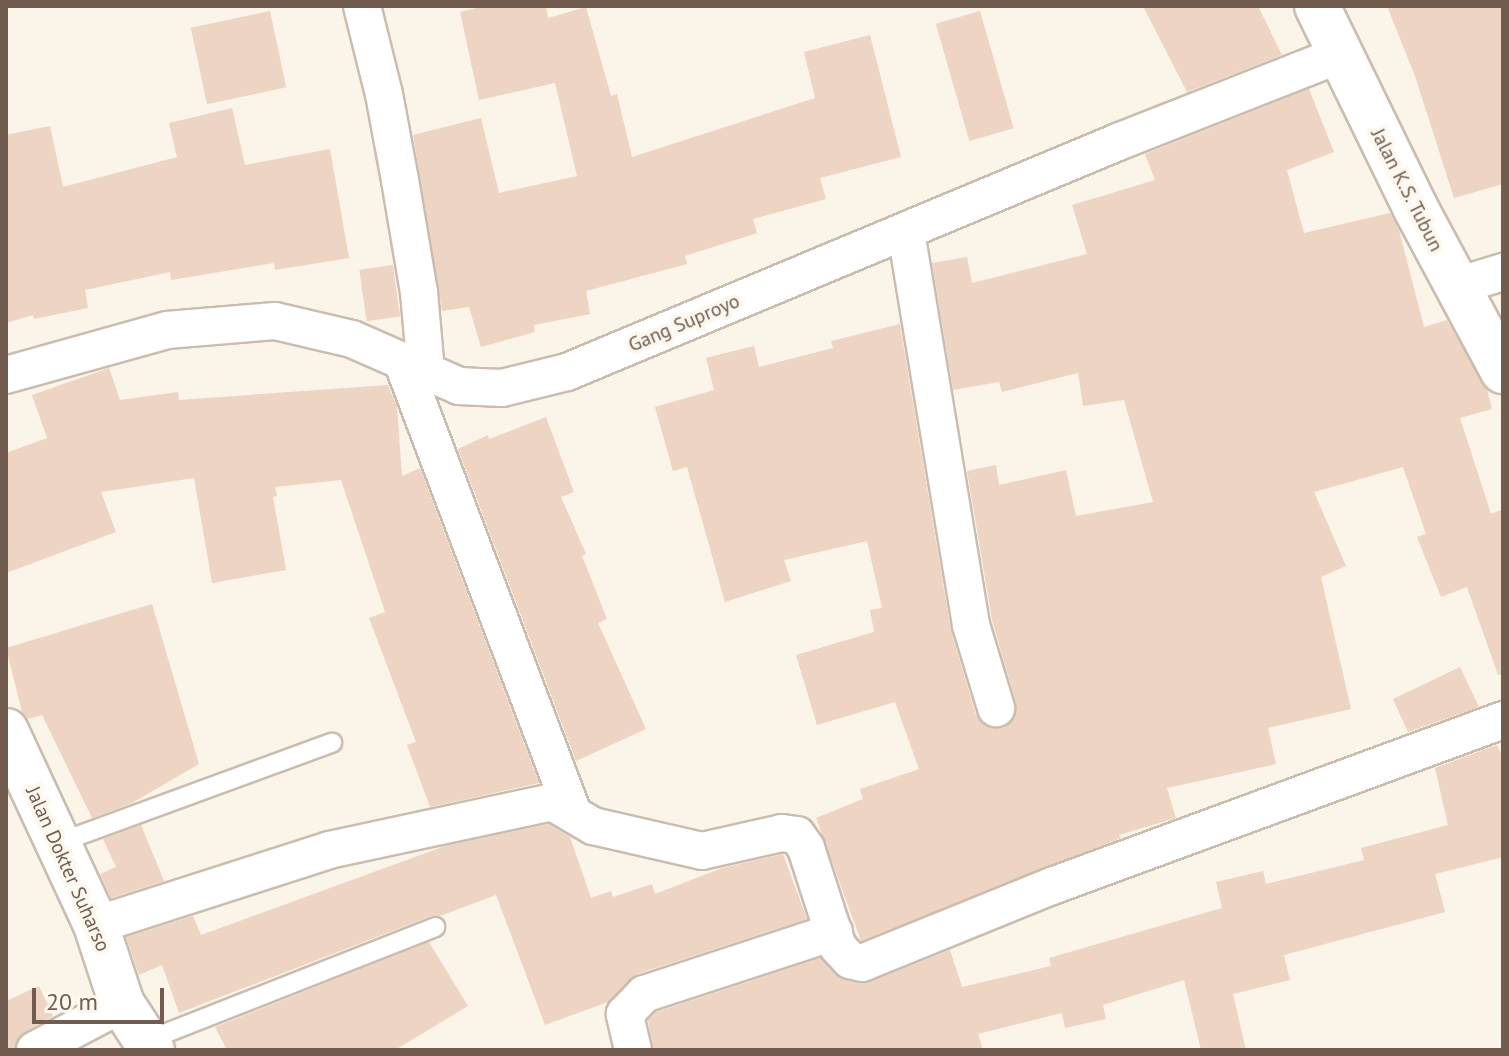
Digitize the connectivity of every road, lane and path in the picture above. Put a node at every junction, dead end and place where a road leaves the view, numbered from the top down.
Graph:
1 (362, 6) edge
2 (1317, 6) edge
3 (1339, 55) junction
4 (906, 232) junction
5 (1503, 272) edge
6 (1457, 286) junction
7 (414, 367) junction
8 (1503, 371) edge
9 (6, 375) edge
10 (996, 708) dead end
11 (1503, 720) edge
12 (6, 731) edge
13 (332, 743) dead end
14 (573, 814) junction
15 (58, 843) junction
16 (96, 925) junction
17 (435, 927) dead end
18 (834, 932) junction
19 (122, 1004) junction
20 (149, 1045) edge
21 (35, 1050) edge
22 (633, 1050) edge

1 - 7 street
2 - 3 street, Jalan K.S. Tubun
3 - 4 street, Gang Suproyo
3 - 6 street, Jalan K.S. Tubun
4 - 7 street, Gang Suproyo
4 - 10 street
5 - 6 street
6 - 8 street, Jalan K.S. Tubun
7 - 9 street, Gang Suproyo
7 - 14 street
11 - 18 street
12 - 15 street, Jalan Dokter Suharso
13 - 15 lane
14 - 16 street
14 - 18 street
15 - 16 street, Jalan Dokter Suharso
16 - 19 street, Jalan Dokter Suharso
17 - 20 lane
18 - 22 street
19 - 20 street, Jalan Dokter Suharso
19 - 21 street

